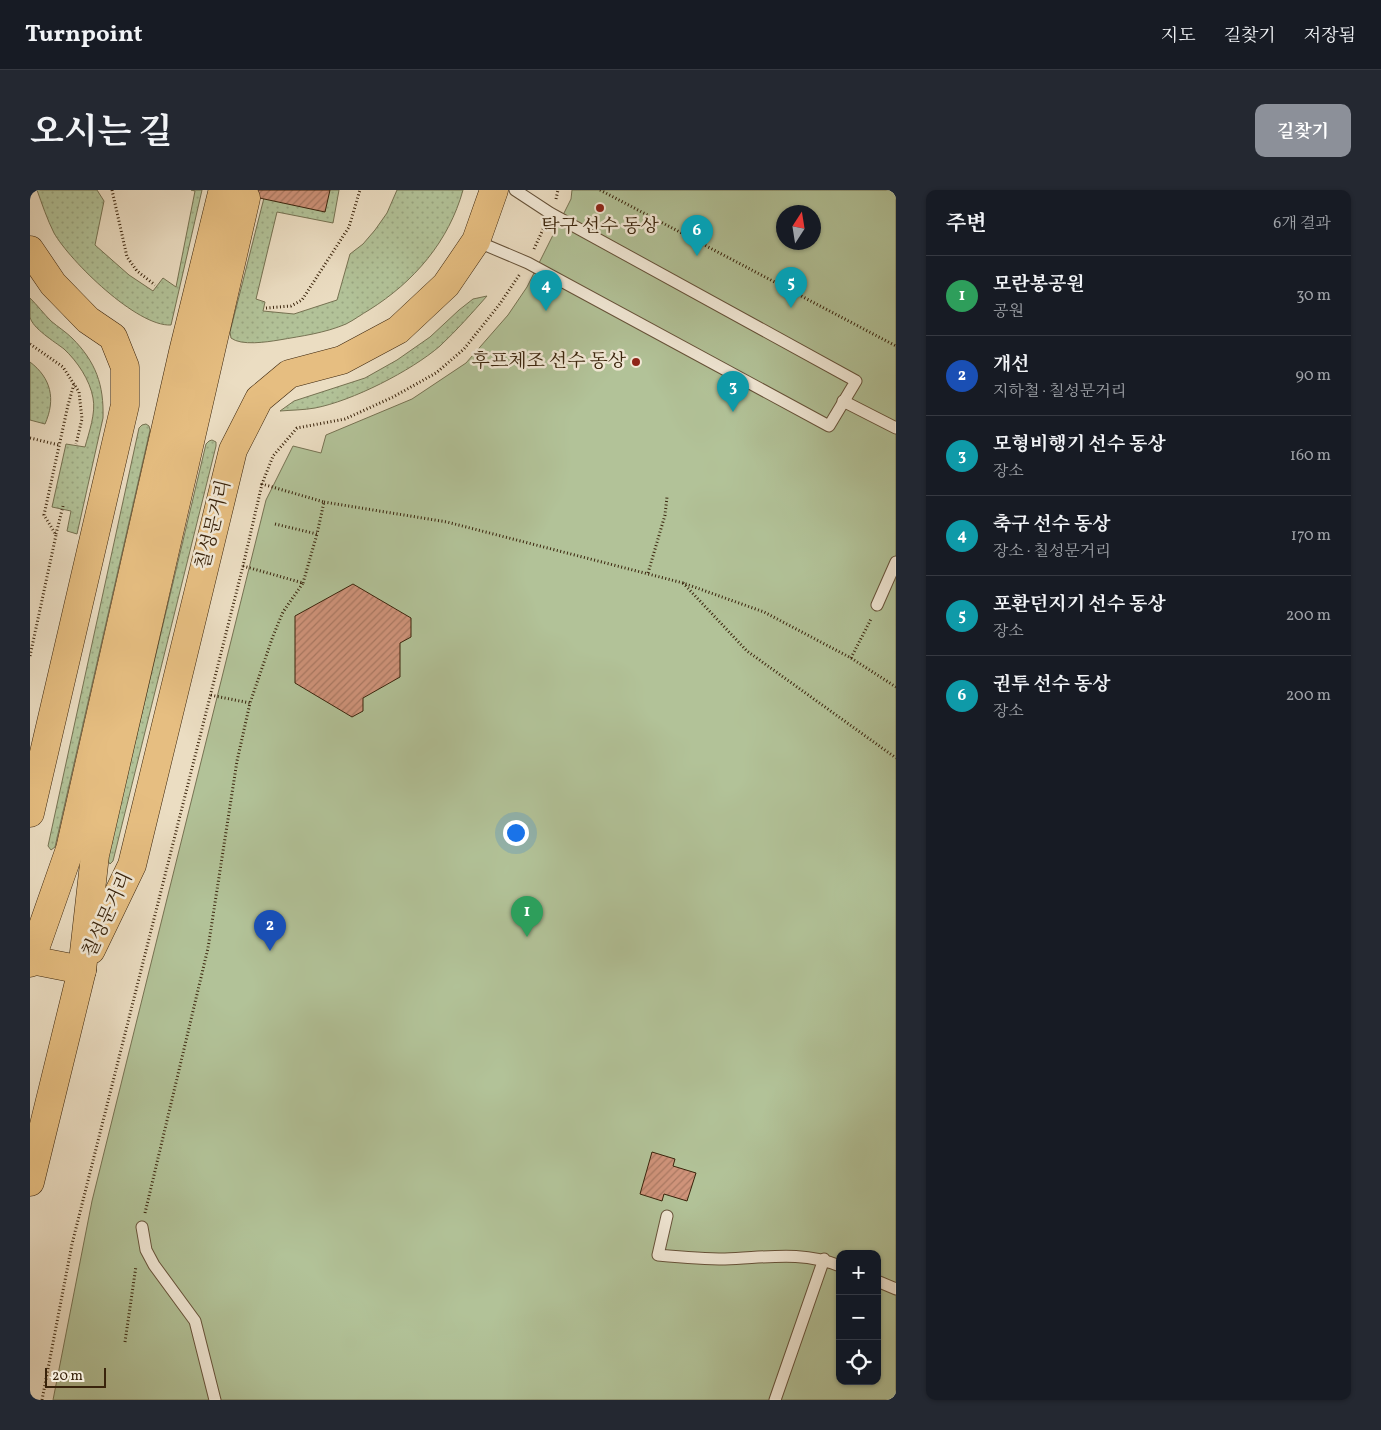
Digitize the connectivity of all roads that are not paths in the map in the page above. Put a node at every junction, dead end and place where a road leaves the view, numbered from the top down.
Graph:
1 (494, 190) edge
2 (515, 190) edge
3 (476, 240) junction
4 (30, 250) edge
5 (843, 401) junction
6 (896, 428) edge
7 (896, 562) edge
8 (877, 605) road end
9 (30, 813) edge
10 (30, 954) edge
11 (30, 962) edge
12 (82, 970) junction
13 (30, 1182) edge
14 (667, 1216) dead end
15 (142, 1227) road end
16 (824, 1259) junction
17 (836, 1264) edge
18 (881, 1283) edge
19 (896, 1289) edge
20 (215, 1400) edge
21 (775, 1400) edge

1 - 3 main road, 칠성문거리
2 - 5 lane
3 - 5 lane
3 - 12 main road, 칠성문거리
4 - 9 main road
5 - 6 lane
7 - 8 lane
10 - 11 main road
11 - 12 main road
11 - 12 main road, 칠성문거리
12 - 13 main road, 칠성문거리
14 - 16 lane
15 - 20 lane
16 - 17 lane
16 - 21 lane
18 - 19 lane

